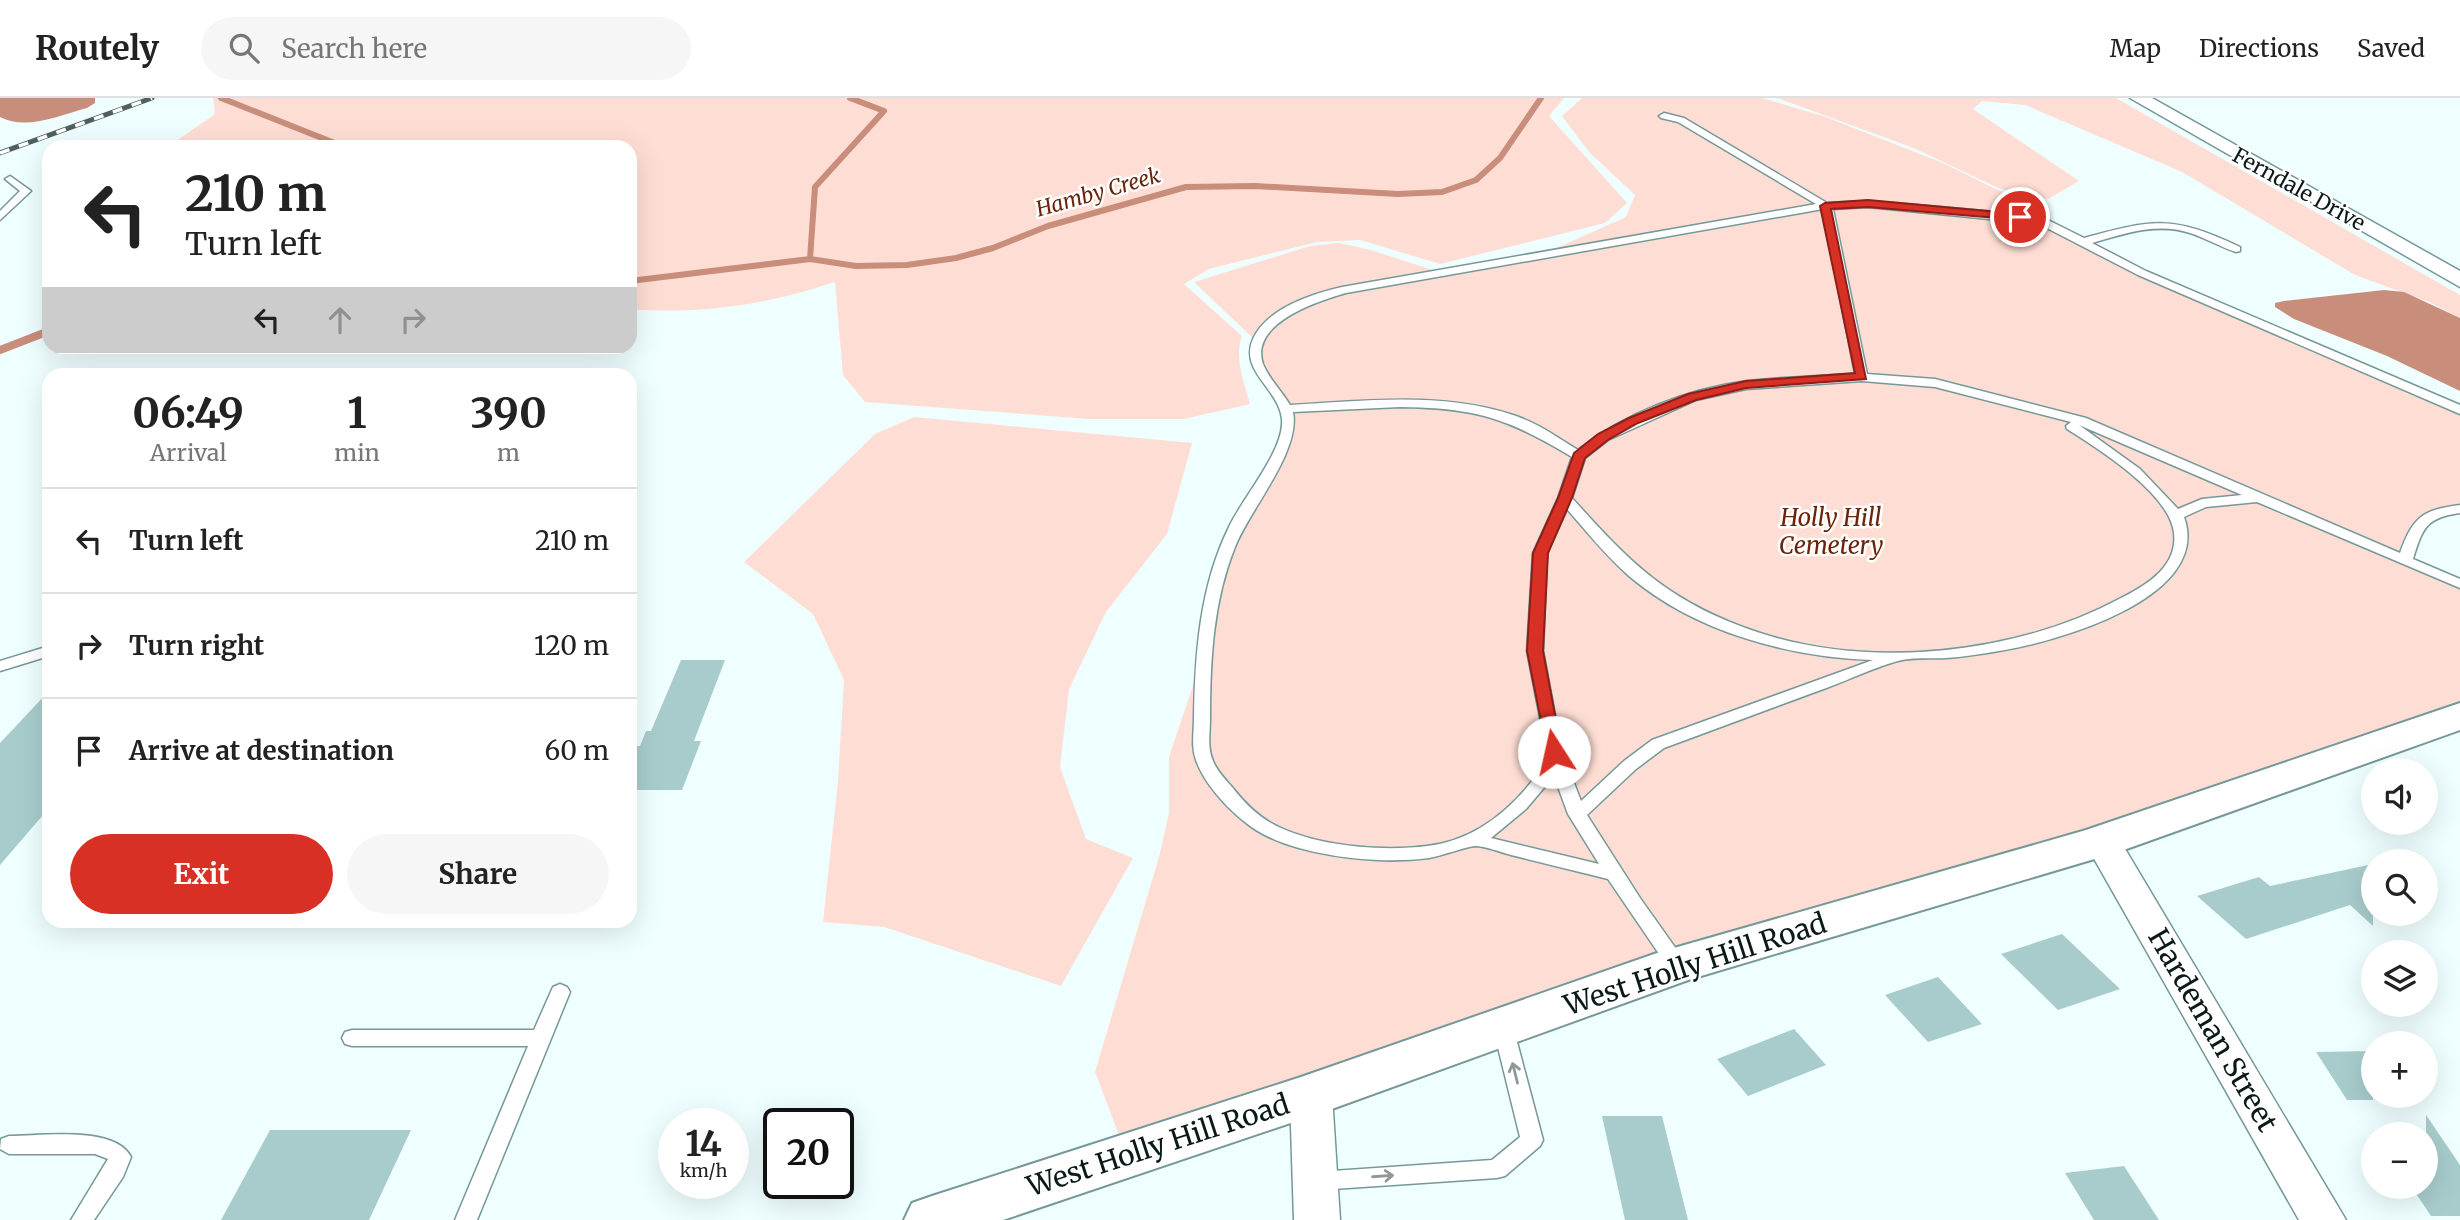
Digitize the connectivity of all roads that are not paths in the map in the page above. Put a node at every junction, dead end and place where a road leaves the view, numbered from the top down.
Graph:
1 (2138, 98) edge
2 (1664, 116) dead end
3 (10, 178) dead end
4 (1825, 206) junction
5 (1, 216) edge
6 (2083, 242) junction
7 (2236, 249) dead end
8 (2460, 280) edge
9 (1862, 377) junction
10 (1286, 409) junction
11 (2460, 410) edge
12 (2052, 413) junction
13 (1579, 456) junction
14 (1565, 498) junction
15 (2259, 498) junction
16 (2460, 509) edge
17 (2175, 517) junction
18 (2405, 561) junction
19 (2460, 584) edge
20 (42, 653) edge
21 (1903, 654) junction
22 (0, 666) edge
23 (2460, 716) edge
24 (1556, 760) junction
25 (1577, 814) junction
26 (1474, 840) junction
27 (2102, 841) junction
28 (1615, 874) junction
29 (1678, 965) junction
30 (560, 992) dead end
31 (1503, 1026) junction
32 (352, 1038) dead end
33 (541, 1038) junction
34 (1311, 1095) junction
35 (9, 1145) dead end
36 (1316, 1200) edge
37 (82, 1220) edge
38 (466, 1220) edge
39 (932, 1220) edge
40 (2323, 1220) edge

1 - 8 street, Ferndale Drive
2 - 4 lane
3 - 5 lane
4 - 6 lane
4 - 9 lane
4 - 10 lane
6 - 7 lane
6 - 11 lane
9 - 12 lane
9 - 13 lane
10 - 13 lane
10 - 26 lane
12 - 15 lane
12 - 17 lane
13 - 14 lane
14 - 21 lane
14 - 24 lane
15 - 17 lane
15 - 18 lane
16 - 18 lane
17 - 21 lane
18 - 19 lane
20 - 22 lane
21 - 25 lane
23 - 27 street, West Holly Hill Road
24 - 25 lane
24 - 26 lane
25 - 28 lane
26 - 28 lane
27 - 29 street, West Holly Hill Road
27 - 40 street, Hardeman Street
28 - 29 lane
29 - 31 street, West Holly Hill Road
30 - 33 lane
31 - 34 street, West Holly Hill Road
36 -> 31 lane
32 - 33 lane
33 - 38 lane
34 - 36 street
34 - 39 street, West Holly Hill Road
35 - 37 lane

